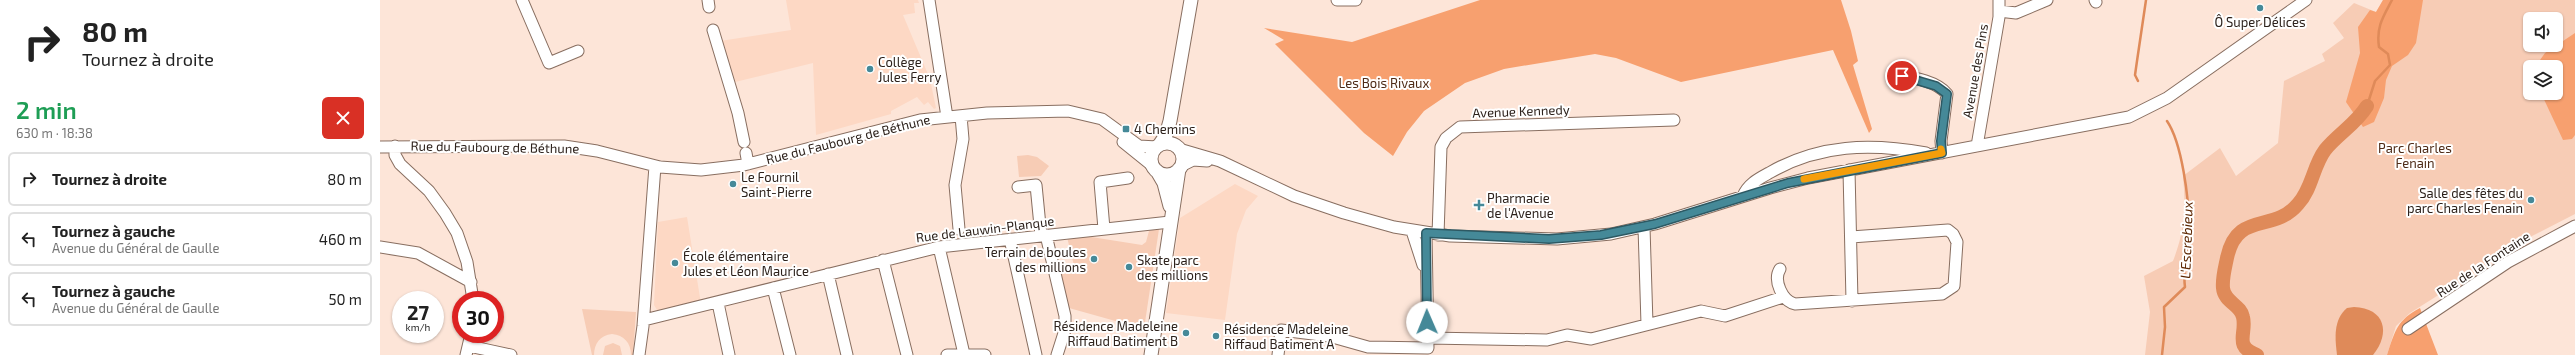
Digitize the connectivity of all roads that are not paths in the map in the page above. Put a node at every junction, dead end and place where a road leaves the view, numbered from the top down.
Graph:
1 (522, 0) edge
2 (930, 0) edge
3 (1191, 0) edge
4 (1337, 0) edge
5 (1356, 0) edge
6 (2047, 0) edge
7 (2294, 0) edge
8 (2306, 0) edge
9 (1998, 3) edge
10 (713, 30) dead end
11 (578, 51) dead end
12 (1893, 74) dead end
13 (1178, 80) junction
14 (2154, 105) junction
15 (961, 116) junction
16 (947, 117) junction
17 (1674, 120) dead end
18 (744, 142) dead end
19 (395, 146) junction
20 (1158, 146) junction
21 (1977, 146) junction
22 (380, 147) edge
23 (1178, 148) junction
24 (1938, 154) junction
25 (655, 166) junction
26 (1180, 167) junction
27 (1155, 169) junction
28 (1237, 169) junction
29 (1849, 170) junction
30 (1128, 178) dead end
31 (1018, 187) dead end
32 (1743, 196) junction
33 (1170, 222) junction
34 (2575, 226) edge
35 (1644, 227) junction
36 (959, 229) dead end
37 (1104, 229) junction
38 (1412, 231) junction
39 (1426, 233) junction
40 (1044, 235) junction
41 (1438, 235) junction
42 (1851, 237) junction
43 (1010, 239) junction
44 (380, 247) edge
45 (939, 247) junction
46 (883, 260) junction
47 (1780, 269) dead end
48 (828, 274) junction
49 (1426, 275) junction
50 (471, 282) junction
51 (773, 288) junction
52 (472, 291) edge
53 (1783, 297) junction
54 (1852, 301) junction
55 (718, 303) junction
56 (644, 323) junction
57 (1647, 324) junction
58 (2408, 329) dead end
59 (1428, 343) junction
60 (1352, 344) junction
61 (468, 350) edge
62 (967, 354) edge
63 (512, 355) edge
64 (638, 355) edge
65 (644, 355) edge
66 (729, 355) edge
67 (790, 355) edge
68 (847, 355) edge
69 (907, 355) edge
70 (947, 355) edge
71 (985, 355) edge
72 (1036, 355) edge
73 (1057, 355) edge
74 (1151, 355) edge
75 (1278, 355) edge
76 (1350, 355) edge

1 - 11 street
2 - 16 street
3 - 13 main road
4 - 5 street
6 - 9 street
7 - 14 street
8 - 14 street
9 - 21 street, Avenue des Pins
10 - 18 street
12 - 24 street
13 - 20 main road
13 - 23 main road
14 - 21 street
15 - 16 street, Rue du Faubourg de Béthune
15 - 20 street, Rue du Faubourg de Béthune
15 - 27 street, Rue du Faubourg de Béthune
15 - 36 street
16 - 25 street, Rue du Faubourg de Béthune
17 - 41 street, Avenue Kennedy
19 - 22 street, Rue du Faubourg de Béthune
19 - 25 street, Rue du Faubourg de Béthune
19 - 50 street
20 - 23 main road, Rue du Faubourg de Béthune
20 - 27 main road
21 - 24 street
23 - 26 main road
23 - 28 street, Rue du Faubourg de Béthune
24 - 29 street
24 - 32 street
25 - 56 street
26 - 27 main road
26 - 28 street
26 - 33 main road
27 - 33 main road
28 - 38 street
29 - 32 street
29 - 42 street
30 - 37 street
31 - 40 street
32 - 35 street
33 - 37 street, Rue de Lauwin-Planque
33 - 74 main road
34 - 58 street, Rue de la Fontaine
35 - 41 street
35 - 57 street
37 - 40 street, Rue de Lauwin-Planque
38 - 39 street
38 - 49 street
39 - 41 street
39 - 49 street
40 - 43 street, Rue de Lauwin-Planque
40 - 73 street
42 - 54 street
42 - 54 street
43 - 45 street, Rue de Lauwin-Planque
43 - 72 street
44 - 50 street
45 - 46 street, Rue de Lauwin-Planque
45 - 62 street
46 - 48 street, Rue de Lauwin-Planque
46 - 69 street
47 - 53 street
48 - 51 street, Rue de Lauwin-Planque
48 - 68 street
49 - 59 street
50 - 52 street
51 - 55 street, Rue de Lauwin-Planque
51 - 67 street
53 - 54 street
53 - 57 street
55 - 56 street, Rue de Lauwin-Planque
55 - 66 street
56 - 64 street
56 - 65 street
57 - 59 street
59 - 60 street
60 - 75 street
60 - 76 street
61 - 63 street
62 - 70 street
62 - 71 street

